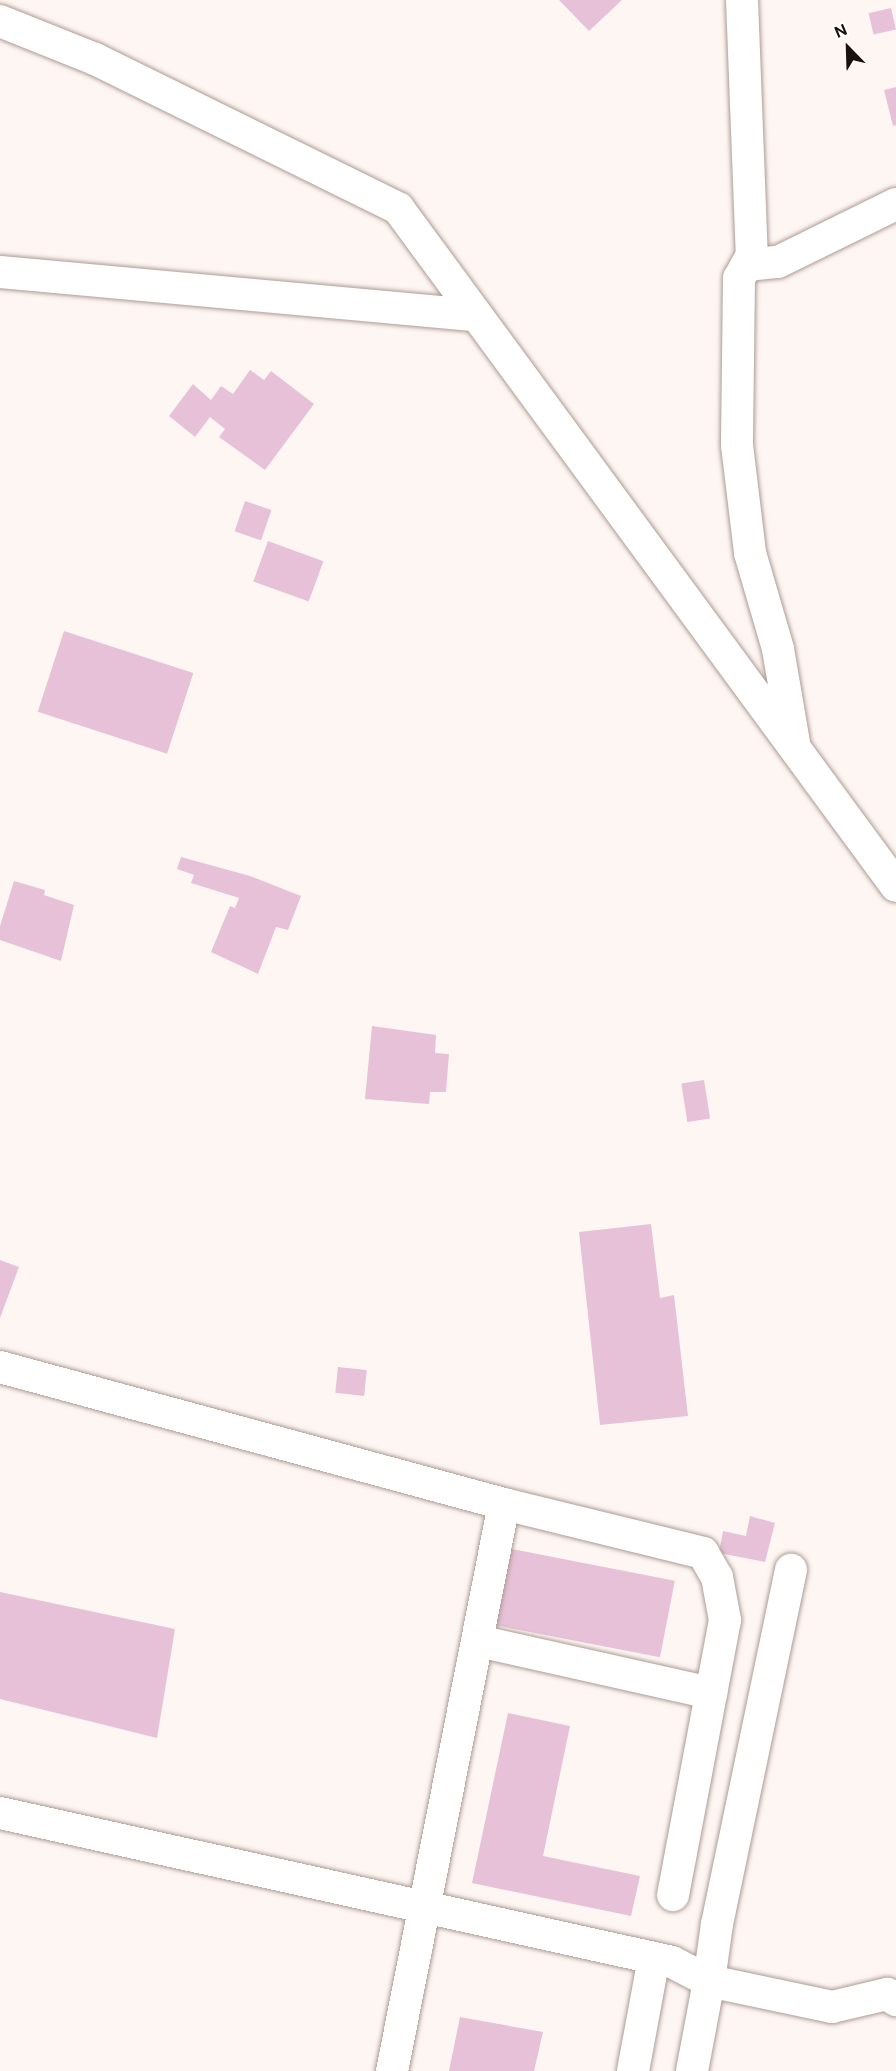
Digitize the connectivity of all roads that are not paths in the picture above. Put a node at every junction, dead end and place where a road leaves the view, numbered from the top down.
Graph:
1 (742, 0) edge
2 (0, 21) edge
3 (896, 204) edge
4 (747, 265) junction
5 (0, 272) edge
6 (476, 315) junction
7 (795, 749) junction
8 (896, 886) edge
9 (0, 1367) edge
10 (504, 1503) junction
11 (791, 1570) dead end
12 (478, 1641) junction
13 (711, 1693) junction
14 (0, 1813) edge
15 (673, 1895) dead end
16 (426, 1908) junction
17 (654, 1958) junction
18 (709, 1981) junction
19 (896, 2001) edge
20 (392, 2071) edge
21 (633, 2071) edge
22 (692, 2071) edge

1 - 4 street
2 - 6 street
3 - 4 street
4 - 7 street
5 - 6 street
6 - 7 street
7 - 8 street
9 - 10 street
10 - 12 street
10 - 13 street
11 - 18 street
12 - 13 street
12 - 16 street
13 - 15 street
14 - 16 street
16 - 17 street
16 - 20 street
17 - 18 street
17 - 21 street
18 - 19 street
18 - 22 street

